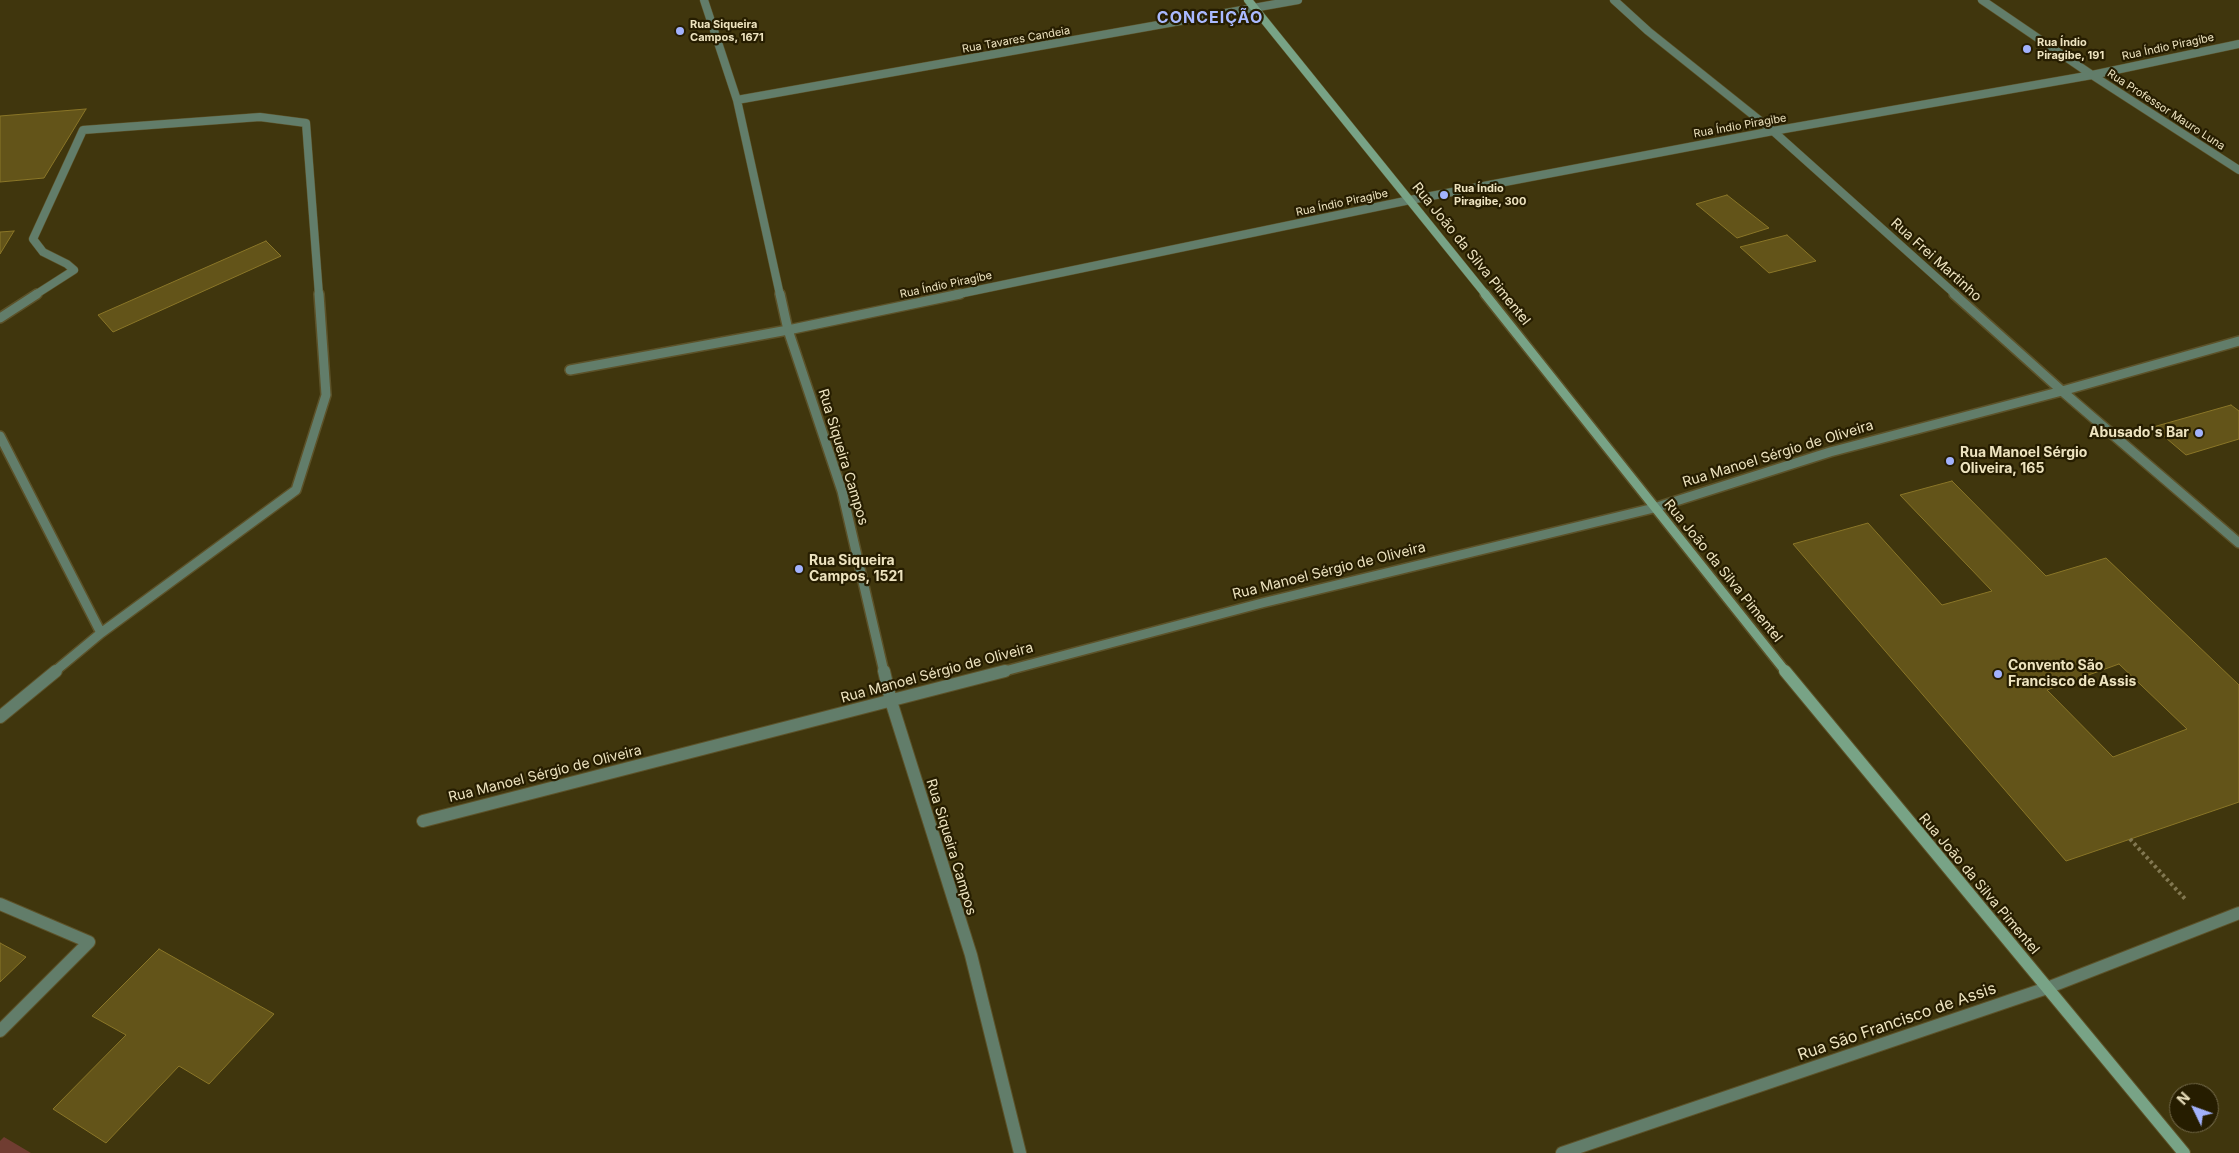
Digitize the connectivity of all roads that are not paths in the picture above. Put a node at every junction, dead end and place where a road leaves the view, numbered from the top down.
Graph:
1 (704, 0) edge
2 (1298, 0) edge
3 (1614, 0) edge
4 (1982, 0) edge
5 (1251, 4) edge
6 (2239, 44) edge
7 (2092, 76) junction
8 (737, 100) junction
9 (1773, 131) junction
10 (2239, 170) edge
11 (1410, 200) junction
12 (0, 318) edge
13 (788, 330) junction
14 (2239, 341) edge
15 (570, 370) dead end
16 (2062, 391) junction
17 (0, 436) edge
18 (1654, 508) junction
19 (2239, 544) edge
20 (101, 633) junction
21 (891, 701) junction
22 (0, 717) edge
23 (423, 821) dead end
24 (0, 904) edge
25 (2239, 913) edge
26 (2047, 988) junction
27 (0, 1031) edge
28 (1020, 1153) edge
29 (1562, 1153) edge
30 (2184, 1153) edge

1 - 8 street, Rua Siqueira Campos
2 - 5 street, Rua Tavares Candeia
3 - 9 street, Rua Frei Martinho
4 - 7 street, Rua Professor Mauro Luna
5 - 8 street, Rua Tavares Candeia
5 - 11 street, Rua João da Silva Pimentel
6 - 7 street, Rua Índio Piragibe
7 - 9 street, Rua Índio Piragibe
7 - 10 street, Rua Professor Mauro Luna
8 - 13 street, Rua Siqueira Campos
9 - 11 street, Rua Índio Piragibe
9 - 16 street, Rua Frei Martinho
11 - 13 street, Rua Índio Piragibe
11 - 18 street, Rua João da Silva Pimentel
12 - 20 street
13 - 15 street, Rua Índio Piragibe
13 - 21 street, Rua Siqueira Campos
14 - 16 street, Rua Manoel Sérgio de Oliveira
16 - 18 street, Rua Manoel Sérgio de Oliveira
16 - 19 street, Rua Frei Martinho
17 - 20 street
18 - 21 street, Rua Manoel Sérgio de Oliveira
18 - 26 street, Rua João da Silva Pimentel
20 - 22 street
21 - 23 street, Rua Manoel Sérgio de Oliveira
21 - 28 street, Rua Siqueira Campos
24 - 27 street
25 - 26 street, Rua São Francisco de Assis
26 - 29 street, Rua São Francisco de Assis
26 - 30 street, Rua João da Silva Pimentel

